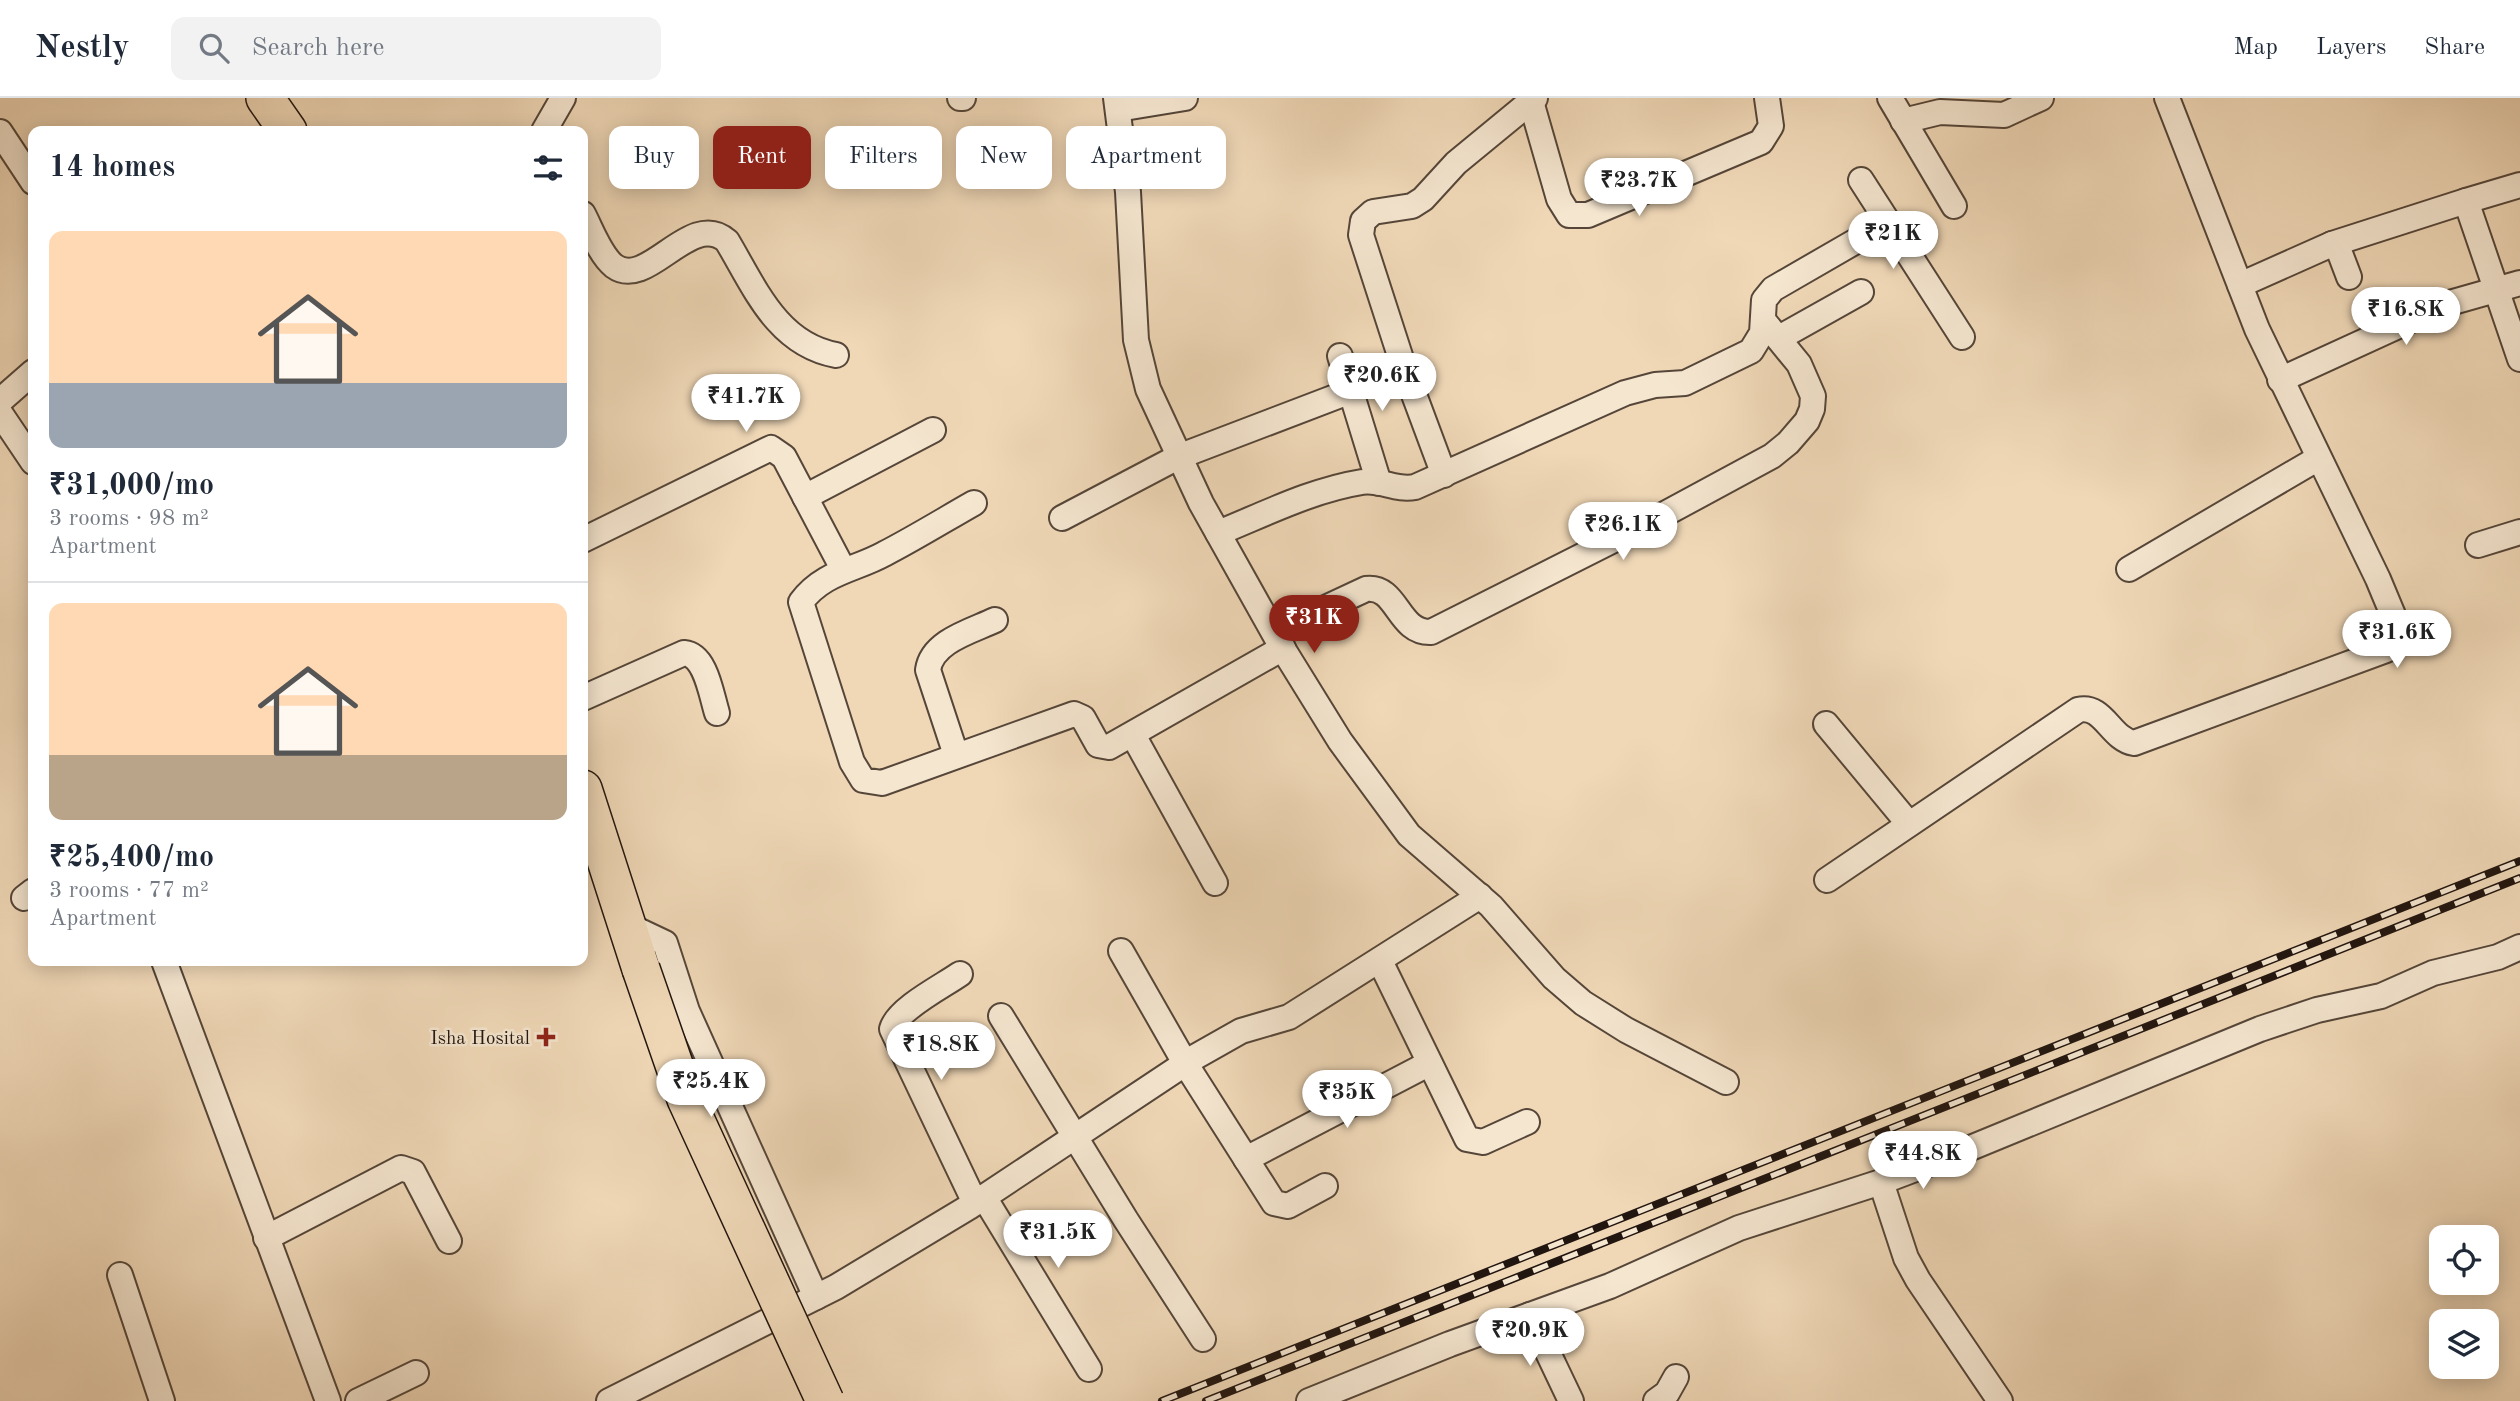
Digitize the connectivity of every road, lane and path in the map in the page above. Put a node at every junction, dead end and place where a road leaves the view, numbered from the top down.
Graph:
1 (265, 98) edge
2 (1185, 98) edge
3 (1767, 98) edge
4 (1890, 98) edge
5 (2041, 98) edge
6 (2167, 98) edge
7 (1532, 99) edge
8 (558, 100) edge
9 (1117, 104) edge
10 (1903, 121) junction
11 (282, 126) edge
12 (546, 126) edge
13 (0, 132) edge
14 (28, 174) edge
15 (1861, 180) dead end
16 (2520, 184) edge
17 (2466, 201) junction
18 (1954, 206) dead end
19 (1889, 222) junction
20 (588, 223) edge
21 (2332, 244) junction
22 (2349, 277) dead end
23 (2520, 283) edge
24 (2240, 285) junction
25 (2495, 291) junction
26 (1861, 292) dead end
27 (1771, 329) junction
28 (1962, 337) dead end
29 (836, 355) dead end
30 (1340, 356) dead end
31 (2520, 359) edge
32 (2280, 380) junction
33 (28, 381) edge
34 (1351, 391) junction
35 (0, 401) edge
36 (0, 413) edge
37 (933, 430) dead end
38 (28, 455) edge
39 (1178, 457) junction
40 (2317, 459) junction
41 (1444, 475) junction
42 (1379, 483) junction
43 (805, 497) junction
44 (974, 503) dead end
45 (1062, 518) dead end
46 (2520, 532) edge
47 (1218, 533) junction
48 (588, 538) edge
49 (2478, 545) dead end
50 (843, 569) junction
51 (2129, 569) dead end
52 (995, 620) dead end
53 (1279, 640) junction
54 (588, 696) edge
55 (717, 713) dead end
56 (1826, 724) dead end
57 (1133, 735) junction
58 (956, 755) junction
59 (588, 804) edge
60 (1909, 824) junction
61 (1827, 880) dead end
62 (1215, 883) dead end
63 (1480, 895) junction
64 (627, 925) junction
65 (2520, 947) edge
66 (1121, 951) dead end
67 (1380, 961) junction
68 (166, 966) edge
69 (960, 974) dead end
70 (1002, 1016) dead end
71 (1185, 1063) junction
72 (1428, 1064) junction
73 (1726, 1082) dead end
74 (1527, 1122) dead end
75 (1075, 1136) junction
76 (1246, 1159) junction
77 (1881, 1182) junction
78 (1325, 1186) dead end
79 (980, 1200) junction
80 (266, 1238) junction
81 (449, 1241) dead end
82 (120, 1275) dead end
83 (816, 1297) junction
84 (1530, 1315) junction
85 (1203, 1339) dead end
86 (1089, 1369) dead end
87 (416, 1373) dead end
88 (1676, 1377) dead end
89 (162, 1401) edge
90 (328, 1401) edge
91 (358, 1401) edge
92 (610, 1401) edge
93 (825, 1401) edge
94 (1309, 1401) edge
95 (1571, 1401) edge
96 (1656, 1401) edge
97 (2000, 1401) edge

1 - 11 highway
2 - 9 street
3 - 7 street
4 - 10 street
5 - 10 street
6 - 24 street
7 - 41 street
8 - 12 street
9 - 39 street
10 - 18 street
13 - 14 street
15 - 19 street
16 - 17 street
17 - 21 street
17 - 25 street
19 - 27 street
19 - 28 street
20 - 29 street
21 - 22 street
21 - 24 street
23 - 25 street
24 - 32 street
25 - 31 street
25 - 32 street
26 - 27 street
27 - 41 street
27 - 53 street
30 - 34 street
32 - 40 street
33 - 35 street
34 - 39 street
34 - 42 street
36 - 38 street
37 - 43 street
39 - 45 street
39 - 47 street
40 - 51 street
40 - 60 street
41 - 42 street
42 - 47 street
43 - 48 street
43 - 50 street
44 - 50 street
46 - 49 street
47 - 53 street
50 - 58 street
52 - 58 street
53 - 57 street
53 - 63 street
54 - 55 street
56 - 60 street
57 - 58 street
57 - 62 street
59 - 64 highway
60 - 61 street
63 - 67 street
63 - 73 street
64 - 83 street
64 - 93 highway, bridge
65 - 77 street
66 - 71 street
67 - 71 street
67 - 72 street
68 - 80 street
69 - 79 street
70 - 75 street
71 - 75 street
71 - 76 street
72 - 74 street
72 - 76 street
75 - 79 street
75 - 85 street
76 - 78 street
77 - 84 street
77 - 97 street
79 - 83 street
79 - 86 street
80 - 81 street
80 - 90 street
82 - 89 street
83 - 92 street
84 - 94 street
84 - 95 street
87 - 91 street
88 - 96 street

